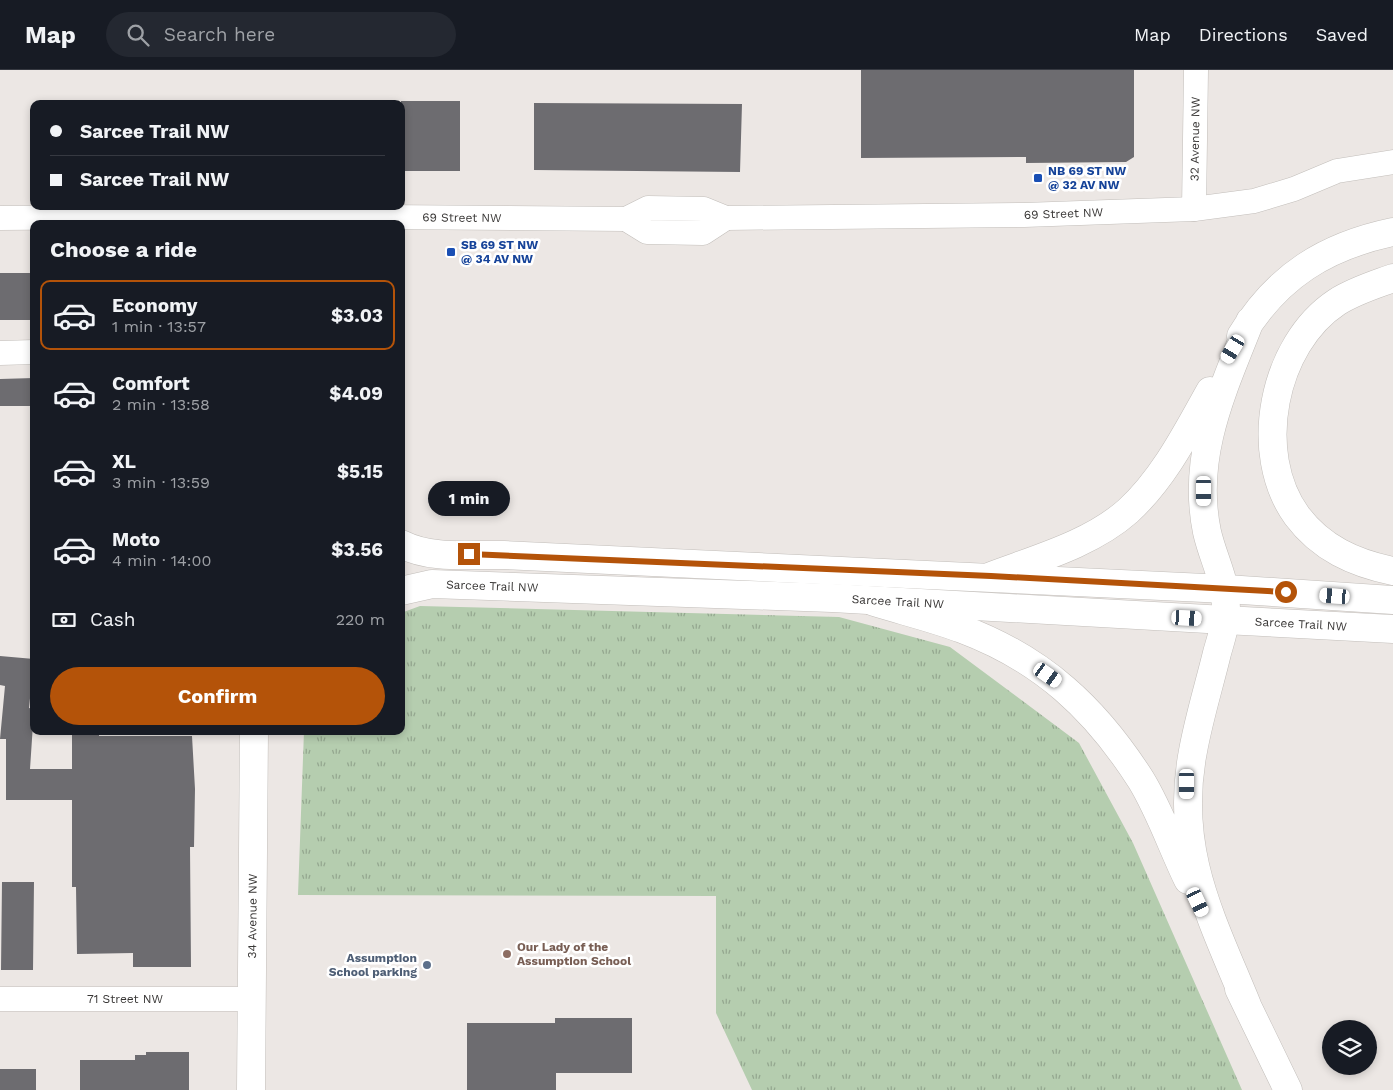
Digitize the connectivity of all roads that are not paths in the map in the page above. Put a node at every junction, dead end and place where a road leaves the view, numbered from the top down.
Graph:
1 (1196, 70) edge
2 (1393, 162) edge
3 (1194, 209) junction
4 (0, 218) edge
5 (261, 220) edge
6 (1393, 232) edge
7 (1393, 278) edge
8 (1250, 321) junction
9 (0, 352) edge
10 (30, 352) edge
11 (405, 546) edge
12 (1393, 571) edge
13 (991, 576) junction
14 (1226, 589) junction
15 (405, 591) edge
16 (1393, 600) edge
17 (874, 602) junction
18 (1225, 620) junction
19 (1393, 629) edge
20 (255, 735) edge
21 (0, 999) edge
22 (251, 999) junction
23 (1247, 1005) junction
24 (251, 1090) edge
25 (1288, 1090) edge

1 - 3 street, 32 Avenue NW
2 - 3 street, 69 Street NW
3 - 5 street, 69 Street NW
4 - 5 street, 69 Street NW
6 - 8 main road
7 - 12 main road
8 - 13 main road
8 - 14 main road
9 - 10 street
11 - 13 main road
13 - 14 main road
14 - 16 main road
14 - 18 main road
15 - 17 main road, Sarcee Trail NW
17 - 18 main road, Sarcee Trail NW
17 - 23 main road
18 - 19 main road, Sarcee Trail NW
18 - 23 main road
20 - 22 main road, 34 Avenue NW
21 - 22 street, 71 Street NW
22 - 24 main road, 34 Avenue NW
23 - 25 main road

